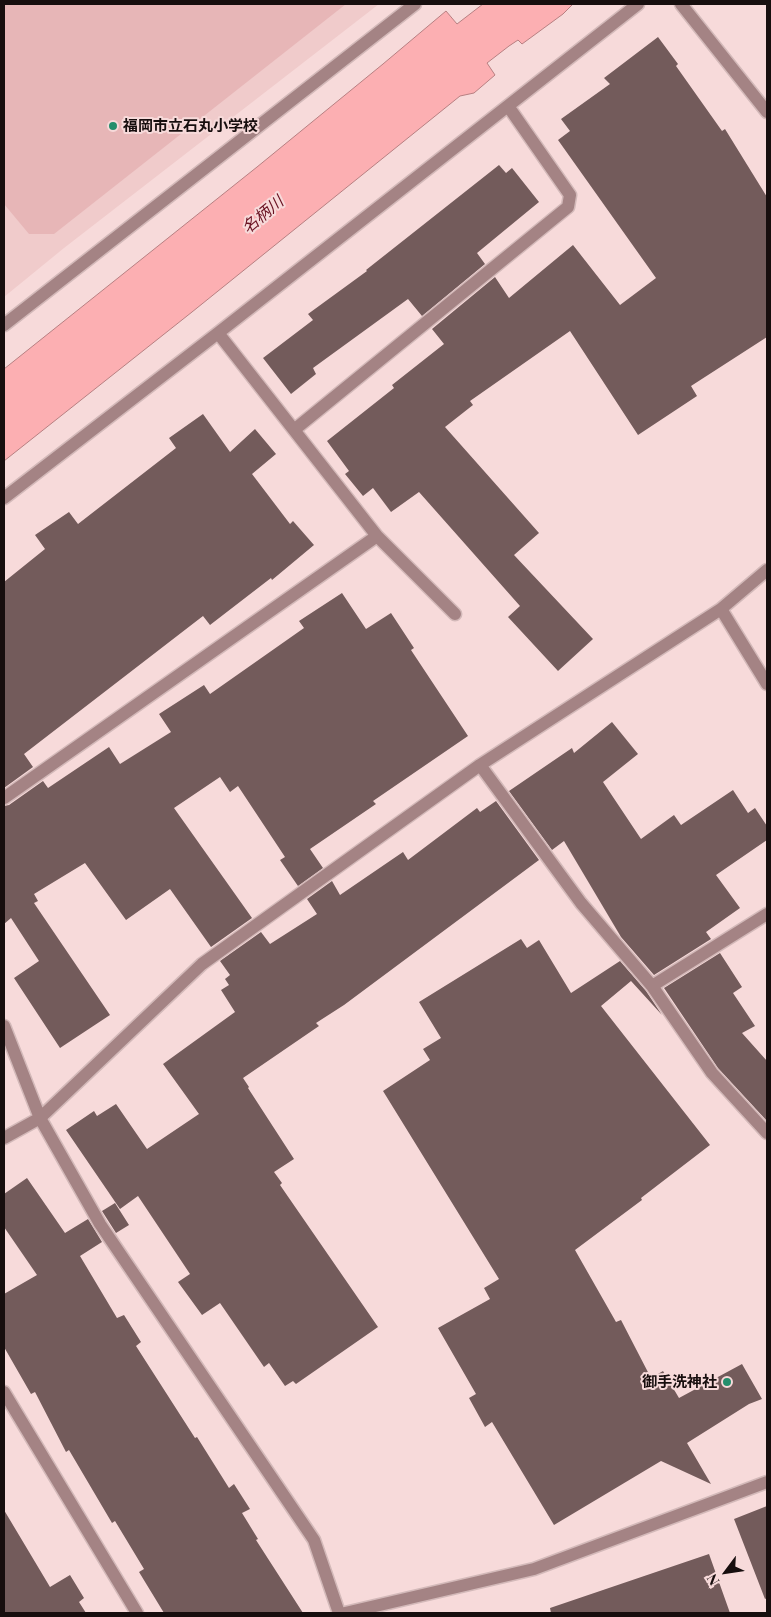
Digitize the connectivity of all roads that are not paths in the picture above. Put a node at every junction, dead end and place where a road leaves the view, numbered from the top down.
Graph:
1 (415, 4) edge
2 (638, 4) edge
3 (681, 4) edge
4 (508, 106) junction
5 (767, 112) edge
6 (4, 325) edge
7 (218, 333) junction
8 (294, 430) junction
9 (4, 498) edge
10 (377, 536) junction
11 (767, 570) edge
12 (721, 609) junction
13 (455, 614) dead end
14 (767, 684) edge
15 (480, 765) junction
16 (4, 798) edge
17 (767, 914) edge
18 (652, 986) junction
19 (4, 1026) edge
20 (40, 1118) junction
21 (767, 1133) edge
22 (4, 1138) edge
23 (4, 1392) edge
24 (767, 1482) edge
25 (137, 1613) edge
26 (339, 1613) edge
27 (346, 1613) edge

1 - 6 street
2 - 4 street
3 - 5 street
4 - 7 street
4 - 8 street
7 - 8 street
7 - 9 street
8 - 10 street
10 - 13 street
10 - 16 street
11 - 12 street
12 - 14 street
12 - 15 street
15 - 18 street
15 - 20 street
17 - 18 street
18 - 21 street
19 - 20 street
20 - 22 street
20 - 26 street
23 - 25 street
24 - 27 street

